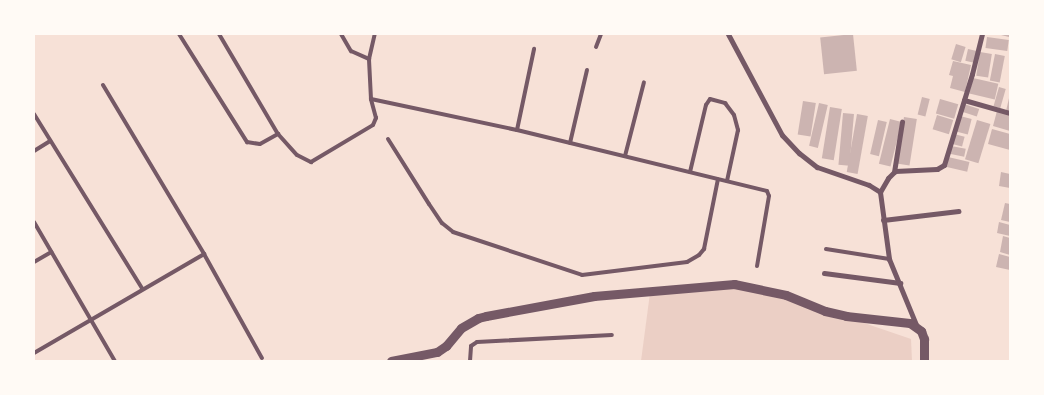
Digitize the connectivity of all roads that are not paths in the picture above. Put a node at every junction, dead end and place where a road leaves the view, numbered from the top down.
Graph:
1 (179, 34) edge
2 (219, 34) edge
3 (341, 34) edge
4 (375, 34) edge
5 (601, 34) edge
6 (728, 34) edge
7 (982, 34) edge
8 (596, 47) dead end
9 (534, 49) dead end
10 (369, 59) junction
11 (586, 70) dead end
12 (644, 82) dead end
13 (103, 84) dead end
14 (371, 98) junction
15 (964, 100) junction
16 (1010, 113) edge
17 (34, 114) edge
18 (902, 122) dead end
19 (517, 130) junction
20 (278, 134) junction
21 (388, 139) dead end
22 (50, 141) junction
23 (570, 143) junction
24 (34, 151) edge
25 (625, 156) junction
26 (690, 172) junction
27 (894, 172) junction
28 (718, 179) junction
29 (727, 181) junction
30 (880, 192) junction
31 (958, 211) dead end
32 (883, 220) junction
33 (34, 222) edge
34 (826, 249) dead end
35 (51, 252) junction
36 (204, 254) junction
37 (889, 259) junction
38 (34, 262) edge
39 (757, 266) dead end
40 (824, 274) dead end
41 (900, 283) junction
42 (142, 288) junction
43 (92, 318) junction
44 (917, 326) junction
45 (612, 335) dead end
46 (34, 353) edge
47 (262, 358) dead end
48 (115, 361) edge
49 (391, 361) edge
50 (470, 361) edge
51 (924, 361) edge

1 - 20 lane
2 - 20 lane
3 - 10 lane
4 - 10 lane
5 - 8 lane
6 - 30 street
7 - 15 street
9 - 19 lane
10 - 14 lane
11 - 23 lane
12 - 25 lane
13 - 36 lane
14 - 19 lane
14 - 20 lane
15 - 16 street
15 - 27 street
17 - 22 lane
18 - 27 street
19 - 23 lane
21 - 28 lane
22 - 24 lane
22 - 42 lane
23 - 25 lane
25 - 26 lane
26 - 28 lane
26 - 29 lane
27 - 30 street
28 - 29 lane
29 - 39 lane
30 - 32 street
31 - 32 street
32 - 37 street
33 - 35 lane
34 - 37 lane
35 - 38 lane
35 - 43 lane
36 - 42 lane
36 - 47 lane
37 - 41 street
40 - 41 street
41 - 44 street
42 - 43 lane
43 - 46 lane
43 - 48 lane
44 - 49 street
44 - 51 street
45 - 50 lane

